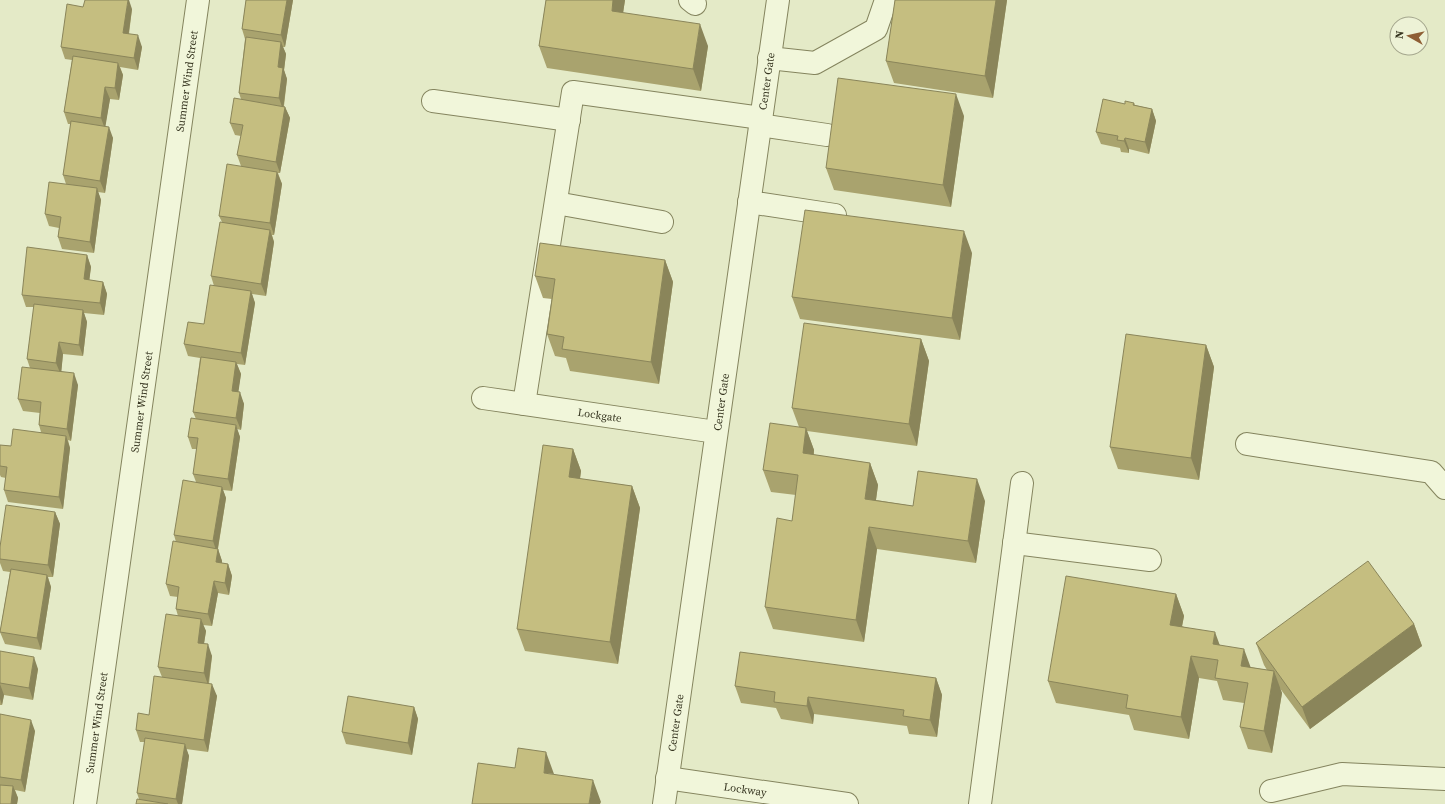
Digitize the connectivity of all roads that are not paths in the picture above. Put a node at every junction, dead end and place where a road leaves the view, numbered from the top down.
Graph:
1 (198, 0) edge
2 (778, 0) edge
3 (886, 0) edge
4 (769, 58) junction
5 (433, 101) dead end
6 (569, 120) junction
7 (760, 122) junction
8 (827, 135) dead end
9 (749, 202) junction
10 (556, 203) junction
11 (857, 219) edge
12 (662, 222) dead end
13 (483, 398) dead end
14 (524, 404) junction
15 (716, 432) junction
16 (1247, 444) dead end
17 (1022, 484) dead end
18 (1445, 488) edge
19 (1014, 543) junction
20 (1150, 560) dead end
21 (668, 778) junction
22 (1445, 779) edge
23 (1271, 791) dead end
24 (721, 795) edge
25 (85, 804) edge
26 (664, 804) edge
27 (847, 804) edge
28 (980, 804) edge

1 - 25 street, Summer Wind Street
2 - 4 street, Center Gate
3 - 4 street
4 - 7 street, Center Gate
5 - 6 street
6 - 7 street
6 - 10 street
7 - 8 street
7 - 9 street, Center Gate
9 - 11 street
9 - 15 street, Center Gate
10 - 12 street
10 - 14 street
13 - 14 street, Lockgate
14 - 15 street, Lockgate
15 - 21 street, Center Gate
16 - 18 street
17 - 19 street
19 - 20 street
19 - 28 street
21 - 24 street, Lockway
21 - 26 street, Center Gate
22 - 23 street
24 - 27 street, Lockway

